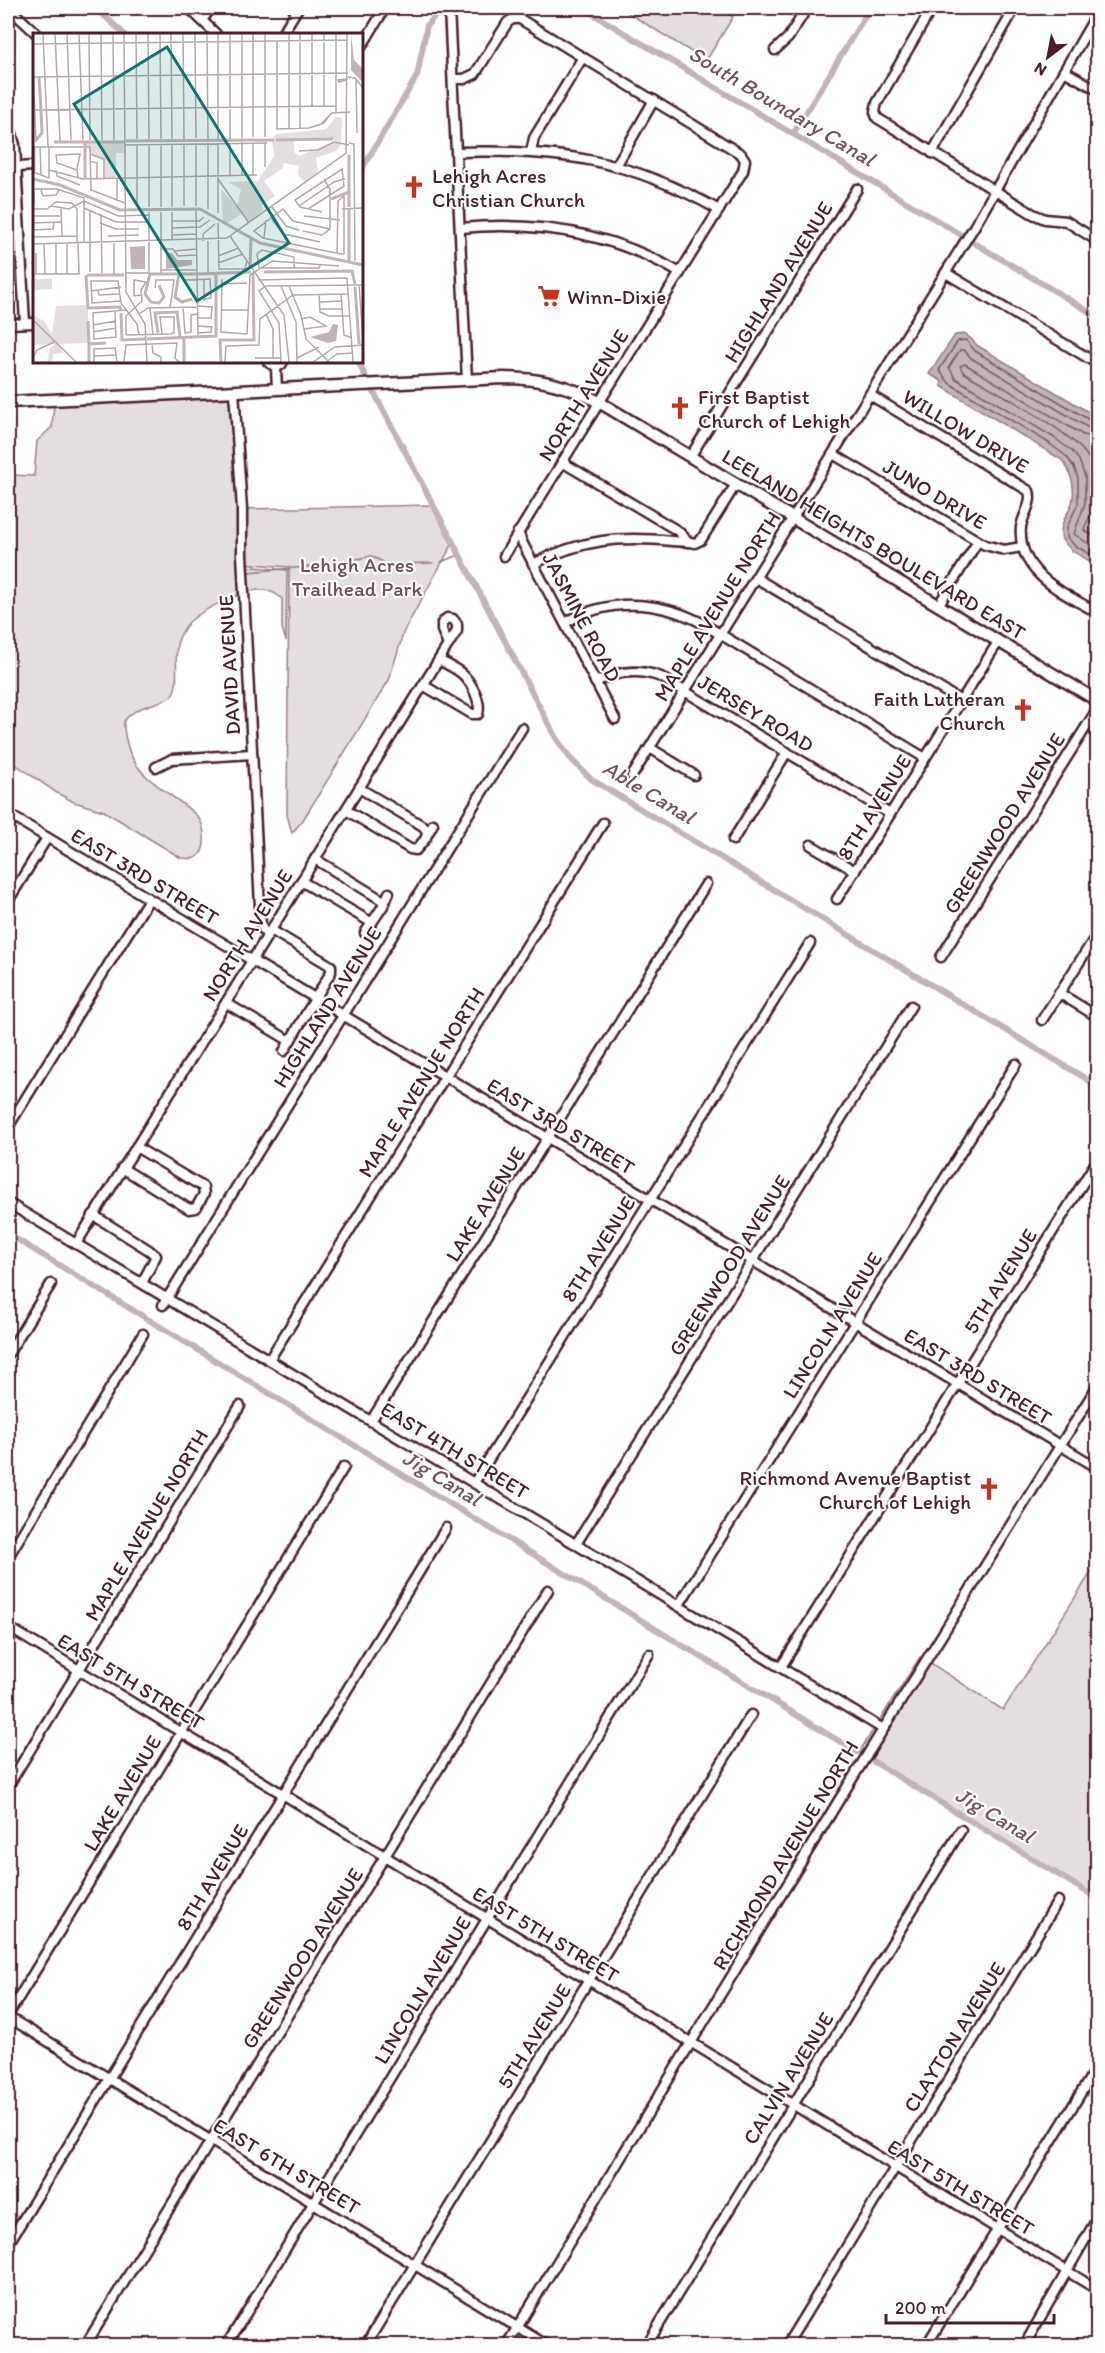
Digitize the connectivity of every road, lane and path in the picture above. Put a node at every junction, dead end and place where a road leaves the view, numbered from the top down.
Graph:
1 (9, 8) edge
2 (189, 8) edge
3 (211, 8) edge
4 (298, 8) edge
5 (385, 8) edge
6 (449, 8) edge
7 (790, 8) edge
8 (932, 8) edge
9 (1015, 8) edge
10 (805, 11) edge
11 (1098, 12) edge
12 (202, 20) junction
13 (36, 33) edge
14 (215, 33) edge
15 (283, 33) edge
16 (363, 44) edge
17 (774, 50) dead end
18 (583, 57) junction
19 (1064, 71) junction
20 (453, 79) junction
21 (1098, 90) edge
22 (654, 100) junction
23 (8, 119) edge
24 (456, 152) junction
25 (531, 152) junction
26 (932, 153) junction
27 (33, 166) edge
28 (616, 166) junction
29 (17, 167) junction
30 (857, 189) dead end
31 (995, 191) junction
32 (719, 210) junction
33 (461, 228) junction
34 (1098, 241) edge
35 (680, 273) junction
36 (946, 273) junction
37 (25, 323) junction
38 (33, 323) edge
39 (8, 324) edge
40 (276, 363) edge
41 (1098, 364) edge
42 (467, 380) junction
43 (277, 389) junction
44 (234, 391) junction
45 (870, 395) junction
46 (8, 402) edge
47 (599, 402) junction
48 (833, 454) junction
49 (690, 457) junction
50 (562, 462) junction
51 (736, 484) junction
52 (793, 519) junction
53 (518, 532) junction
54 (978, 541) junction
55 (689, 542) junction
56 (1022, 547) junction
57 (504, 556) dead end
58 (533, 564) junction
59 (756, 578) junction
60 (938, 606) junction
61 (1098, 613) edge
62 (565, 623) junction
63 (720, 635) junction
64 (998, 642) junction
65 (448, 645) dead end
66 (439, 660) junction
67 (596, 682) junction
68 (423, 685) junction
69 (685, 691) junction
70 (961, 701) junction
71 (1098, 701) edge
72 (1098, 708) edge
73 (615, 719) dead end
74 (522, 728) dead end
75 (650, 748) junction
76 (787, 752) junction
77 (252, 754) junction
78 (925, 758) junction
79 (156, 767) dead end
80 (694, 775) dead end
81 (632, 776) dead end
82 (359, 788) junction
83 (346, 810) junction
84 (8, 814) edge
85 (890, 814) junction
86 (603, 823) dead end
87 (433, 824) dead end
88 (427, 835) junction
89 (47, 838) junction
90 (734, 840) dead end
91 (811, 844) dead end
92 (315, 859) junction
93 (855, 871) junction
94 (301, 881) junction
95 (706, 884) dead end
96 (389, 893) dead end
97 (149, 899) junction
98 (837, 899) dead end
99 (8, 901) edge
100 (383, 904) junction
101 (372, 921) junction
102 (269, 933) junction
103 (365, 933) dead end
104 (1097, 936) edge
105 (810, 943) dead end
106 (941, 957) dead end
107 (252, 961) junction
108 (1059, 993) junction
109 (315, 999) junction
110 (226, 1003) junction
111 (911, 1006) dead end
112 (343, 1016) junction
113 (1098, 1017) edge
114 (1042, 1020) dead end
115 (290, 1041) junction
116 (284, 1051) dead end
117 (1016, 1064) dead end
118 (445, 1077) junction
119 (8, 1127) edge
120 (547, 1139) junction
121 (136, 1147) junction
122 (1098, 1159) edge
123 (122, 1168) junction
124 (650, 1200) junction
125 (8, 1203) edge
126 (93, 1215) junction
127 (76, 1244) junction
128 (752, 1262) junction
129 (142, 1283) junction
130 (51, 1284) dead end
131 (165, 1302) junction
132 (855, 1323) junction
133 (143, 1335) dead end
134 (8, 1353) edge
135 (269, 1360) junction
136 (957, 1385) junction
137 (1098, 1385) edge
138 (240, 1406) dead end
139 (371, 1421) junction
140 (1060, 1446) junction
141 (344, 1467) dead end
142 (1098, 1468) edge
143 (474, 1483) junction
144 (446, 1528) dead end
145 (576, 1544) junction
146 (8, 1557) edge
147 (548, 1590) dead end
148 (679, 1605) junction
149 (8, 1627) edge
150 (649, 1654) dead end
151 (781, 1667) junction
152 (78, 1670) junction
153 (751, 1715) dead end
154 (883, 1729) junction
155 (180, 1732) junction
156 (8, 1786) edge
157 (283, 1795) junction
158 (961, 1830) dead end
159 (385, 1857) junction
160 (1058, 1901) dead end
161 (487, 1919) junction
162 (589, 1981) junction
163 (8, 2016) edge
164 (691, 2043) junction
165 (1098, 2065) edge
166 (109, 2078) junction
167 (792, 2105) junction
168 (211, 2140) junction
169 (895, 2168) junction
170 (313, 2202) junction
171 (1098, 2217) edge
172 (997, 2230) junction
173 (8, 2244) edge
174 (415, 2265) junction
175 (1066, 2271) junction
176 (1098, 2290) edge
177 (517, 2327) junction
178 (86, 2346) edge
179 (226, 2346) edge
180 (365, 2346) edge
181 (506, 2346) edge
182 (548, 2346) edge
183 (646, 2346) edge
184 (786, 2346) edge
185 (926, 2346) edge
186 (1024, 2346) edge

1 - 13 street
2 - 12 street
3 - 12 street
4 - 15 street
5 - 16 street
6 - 20 street
7 - 10 street
8 - 26 street
9 - 26 street
10 - 17 street
11 - 19 street, MAPLE AVENUE NORTH
12 - 14 street
18 - 20 street
18 - 22 street
18 - 25 street
19 - 21 street
19 - 31 street, MAPLE AVENUE NORTH
20 - 24 street
22 - 28 street
22 - 32 street, NORTH AVENUE
23 - 29 street
24 - 25 street
24 - 33 street
25 - 28 street
26 - 31 street
27 - 29 street
28 - 32 street
29 - 37 street
30 - 49 street, HIGHLAND AVENUE
31 - 34 street
31 - 36 street, MAPLE AVENUE NORTH
32 - 35 street, NORTH AVENUE
33 - 35 street
33 - 42 street
35 - 47 street, NORTH AVENUE
36 - 41 street
36 - 45 street, MAPLE AVENUE NORTH
37 - 38 street
37 - 39 street
40 - 43 street
42 - 43 main road, LEELAND HEIGHTS BOULEVARD EAST
42 - 47 main road, LEELAND HEIGHTS BOULEVARD EAST
43 - 44 main road, LEELAND HEIGHTS BOULEVARD EAST
44 - 46 main road, LEELAND HEIGHTS BOULEVARD EAST
44 - 77 street, DAVID AVENUE
45 - 48 street, MAPLE AVENUE NORTH
45 - 56 street, WILLOW DRIVE
47 - 49 main road, LEELAND HEIGHTS BOULEVARD EAST
47 - 50 street, NORTH AVENUE
48 - 52 street, MAPLE AVENUE NORTH
48 - 54 street, JUNO DRIVE
49 - 51 main road, LEELAND HEIGHTS BOULEVARD EAST
50 - 53 street, NORTH AVENUE
50 - 55 street
51 - 52 main road, LEELAND HEIGHTS BOULEVARD EAST
51 - 55 street
52 - 59 street, MAPLE AVENUE NORTH
52 - 60 main road, LEELAND HEIGHTS BOULEVARD EAST
53 - 57 street, NORTH AVENUE
53 - 58 street, JASMINE ROAD
54 - 56 street, JUNO DRIVE
54 - 60 street
55 - 58 street
56 - 61 street
58 - 62 street, JASMINE ROAD
59 - 63 street, MAPLE AVENUE NORTH
59 - 70 street
60 - 64 main road, LEELAND HEIGHTS BOULEVARD EAST
62 - 63 street
62 - 67 street, JASMINE ROAD
63 - 69 street, MAPLE AVENUE NORTH
63 - 78 street
64 - 70 street, 8TH AVENUE
64 - 71 main road, LEELAND HEIGHTS BOULEVARD EAST
65 - 66 street, NORTH AVENUE
66 - 68 street, NORTH AVENUE
66 - 68 street
67 - 69 street, JERSEY ROAD
67 - 73 street, JASMINE ROAD
68 - 82 street, NORTH AVENUE
69 - 75 street, MAPLE AVENUE NORTH
69 - 76 street, JERSEY ROAD
70 - 78 street, 8TH AVENUE
72 - 106 street, GREENWOOD AVENUE
74 - 112 street, HIGHLAND AVENUE
75 - 80 street
75 - 81 street, MAPLE AVENUE NORTH
76 - 85 street, JERSEY ROAD
76 - 90 street
77 - 79 street
77 - 102 street, DAVID AVENUE
78 - 85 street, 8TH AVENUE
82 - 83 street, NORTH AVENUE
82 - 88 street
83 - 88 street
83 - 92 street, NORTH AVENUE
84 - 89 street, EAST 3RD STREET
85 - 93 street, 8TH AVENUE
86 - 118 street, MAPLE AVENUE NORTH
87 - 88 street
89 - 97 street, EAST 3RD STREET
89 - 99 street
91 - 93 street
92 - 94 street, NORTH AVENUE
92 - 100 street
93 - 98 street, 8TH AVENUE
94 - 101 street
94 - 102 street, NORTH AVENUE
95 - 120 street, LAKE AVENUE
96 - 100 street
97 - 107 street, EAST 3RD STREET
97 - 119 street
100 - 101 street
101 - 103 street
102 - 107 street, NORTH AVENUE
102 - 109 street
104 - 108 street
105 - 124 street, 8TH AVENUE
107 - 109 street, EAST 3RD STREET
107 - 110 street, NORTH AVENUE
108 - 113 street
108 - 114 street
109 - 112 street, EAST 3RD STREET
109 - 115 street
110 - 115 street
110 - 121 street, NORTH AVENUE
111 - 128 street, GREENWOOD AVENUE
112 - 118 street, EAST 3RD STREET
112 - 131 street, HIGHLAND AVENUE
115 - 116 street
117 - 132 street, LINCOLN AVENUE
118 - 120 street, EAST 3RD STREET
118 - 135 street, MAPLE AVENUE NORTH
120 - 124 street, EAST 3RD STREET
120 - 139 street, LAKE AVENUE
121 - 123 street, NORTH AVENUE
121 - 123 street
122 - 136 street, 5TH AVENUE
123 - 126 street, NORTH AVENUE
124 - 128 street, EAST 3RD STREET
124 - 143 street, 8TH AVENUE
125 - 127 street, EAST 4TH STREET
126 - 127 street, NORTH AVENUE
126 - 129 street
127 - 129 street, EAST 4TH STREET
128 - 132 street, EAST 3RD STREET
128 - 145 street, GREENWOOD AVENUE
129 - 131 street, EAST 4TH STREET
130 - 134 street
131 - 135 street, EAST 4TH STREET
132 - 136 street, EAST 3RD STREET
132 - 148 street, LINCOLN AVENUE
133 - 146 street
135 - 139 street, EAST 4TH STREET
136 - 140 street, EAST 3RD STREET
136 - 151 street, 5TH AVENUE
137 - 140 street, RICHMOND AVENUE NORTH
138 - 152 street, MAPLE AVENUE NORTH
139 - 143 street, EAST 4TH STREET
140 - 142 street, EAST 3RD STREET
140 - 154 street, RICHMOND AVENUE NORTH
141 - 155 street, LAKE AVENUE
143 - 145 street, EAST 4TH STREET
144 - 157 street, 8TH AVENUE
145 - 148 street, EAST 4TH STREET
147 - 159 street, GREENWOOD AVENUE
148 - 151 street, EAST 4TH STREET
149 - 152 street, EAST 5TH STREET
150 - 161 street, LINCOLN AVENUE
151 - 154 street, EAST 4TH STREET
152 - 155 street, EAST 5TH STREET
152 - 156 street, MAPLE AVENUE NORTH
153 - 162 street, 5TH AVENUE
154 - 164 street, RICHMOND AVENUE NORTH
155 - 157 street, EAST 5TH STREET
155 - 163 street, LAKE AVENUE
157 - 159 street, EAST 5TH STREET
157 - 166 street, 8TH AVENUE
158 - 167 street, CALVIN AVENUE
159 - 161 street, EAST 5TH STREET
159 - 168 street, GREENWOOD AVENUE
160 - 169 street, CLAYTON AVENUE
161 - 162 street, EAST 5TH STREET
161 - 170 street, LINCOLN AVENUE
162 - 164 street, EAST 5TH STREET
162 - 174 street, 5TH AVENUE
163 - 166 street, EAST 6TH STREET
164 - 167 street, EAST 5TH STREET
164 - 177 street, RICHMOND AVENUE NORTH
165 - 172 street
166 - 168 street, EAST 6TH STREET
166 - 173 street, 8TH AVENUE
167 - 169 street, EAST 5TH STREET
167 - 183 street, CALVIN AVENUE
168 - 170 street, EAST 6TH STREET
168 - 178 street, GREENWOOD AVENUE
169 - 172 street, EAST 5TH STREET
169 - 184 street, CLAYTON AVENUE
170 - 174 street, EAST 6TH STREET
170 - 179 street, LINCOLN AVENUE
171 - 175 street
172 - 175 street, EAST 5TH STREET
172 - 185 street
174 - 177 street, EAST 6TH STREET
174 - 180 street, 5TH AVENUE
175 - 176 street, EAST 5TH STREET
175 - 186 street
177 - 181 street, RICHMOND AVENUE NORTH
177 - 182 street, EAST 6TH STREET

